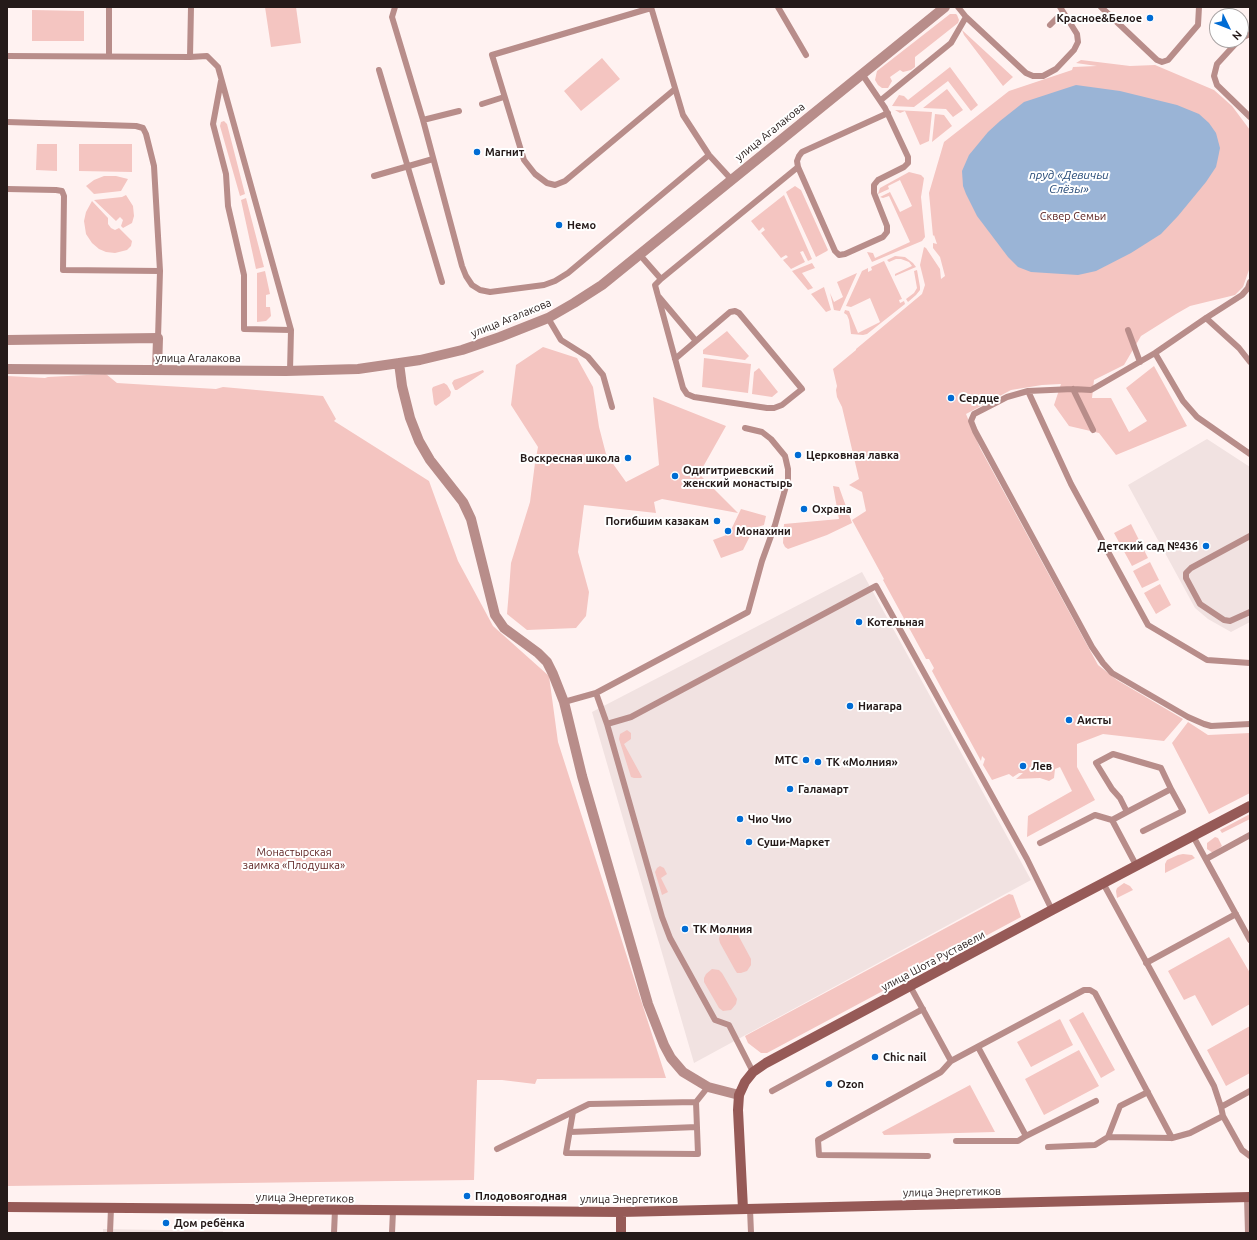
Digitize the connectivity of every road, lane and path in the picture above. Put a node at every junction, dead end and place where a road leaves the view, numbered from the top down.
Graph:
1 (109, 7) edge
2 (191, 7) edge
3 (395, 7) edge
4 (651, 7) edge
5 (778, 7) edge
6 (945, 7) edge
7 (958, 7) edge
8 (1101, 7) edge
9 (1199, 7) edge
10 (1061, 9) edge
11 (966, 17) junction
12 (1050, 25) dead end
13 (1232, 48) edge
14 (806, 55) dead end
15 (7, 56) edge
16 (109, 56) junction
17 (190, 57) junction
18 (379, 70) dead end
19 (862, 74) junction
20 (221, 80) junction
21 (675, 89) junction
22 (504, 97) junction
23 (881, 100) junction
24 (482, 104) dead end
25 (459, 111) dead end
26 (888, 113) junction
27 (1250, 117) edge
28 (423, 120) junction
29 (7, 122) edge
30 (709, 155) junction
31 (433, 159) junction
32 (408, 166) junction
33 (798, 167) junction
34 (374, 176) dead end
35 (731, 179) junction
36 (7, 189) edge
37 (640, 255) junction
38 (160, 271) junction
39 (661, 279) junction
40 (442, 282) dead end
41 (1250, 282) edge
42 (659, 297) junction
43 (548, 318) junction
44 (1206, 318) junction
45 (291, 330) junction
46 (1128, 330) dead end
47 (158, 338) junction
48 (7, 340) edge
49 (696, 341) junction
50 (1155, 354) junction
51 (675, 359) junction
52 (1140, 362) junction
53 (1250, 362) edge
54 (399, 363) junction
55 (7, 369) edge
56 (157, 370) junction
57 (290, 371) junction
58 (1073, 389) junction
59 (1028, 391) junction
60 (612, 407) dead end
61 (745, 428) dead end
62 (1093, 430) dead end
63 (1250, 454) edge
64 (1250, 536) edge
65 (1250, 612) edge
66 (1250, 663) edge
67 (596, 693) junction
68 (564, 702) junction
69 (607, 724) junction
70 (1250, 724) edge
71 (1172, 789) junction
72 (1250, 806) edge
73 (1127, 812) junction
74 (1112, 820) junction
75 (1143, 831) dead end
76 (1250, 835) edge
77 (1193, 836) junction
78 (1040, 843) dead end
79 (1206, 859) junction
80 (1136, 865) junction
81 (1103, 883) junction
82 (1052, 910) junction
83 (1236, 914) junction
84 (1250, 940) edge
85 (1146, 963) junction
86 (910, 986) junction
87 (922, 1009) junction
88 (978, 1047) junction
89 (951, 1062) junction
90 (753, 1072) junction
91 (708, 1087) junction
92 (772, 1091) dead end
93 (1250, 1091) edge
94 (1148, 1092) junction
95 (739, 1095) junction
96 (1096, 1101) dead end
97 (696, 1102) junction
98 (1221, 1107) junction
99 (573, 1112) junction
100 (1223, 1116) junction
101 (697, 1127) junction
102 (570, 1132) junction
103 (1026, 1136) junction
104 (1108, 1137) junction
105 (1172, 1138) junction
106 (956, 1141) dead end
107 (1048, 1147) dead end
108 (497, 1149) dead end
109 (928, 1156) dead end
110 (1250, 1156) edge
111 (1248, 1197) edge
112 (7, 1207) edge
113 (111, 1208) junction
114 (746, 1209) junction
115 (334, 1210) junction
116 (393, 1211) junction
117 (621, 1212) junction
118 (110, 1233) edge
119 (334, 1233) edge
120 (392, 1233) edge
121 (621, 1233) edge
122 (751, 1233) edge
123 (1248, 1233) edge

1 - 16 lane
2 - 17 lane
3 - 28 lane
4 - 21 lane
4 - 22 lane
5 - 14 lane
6 - 19 street, улица Агалакова
7 - 11 lane
8 - 9 lane
10 - 11 lane
10 - 12 lane
11 - 23 lane
13 - 27 lane
15 - 16 lane
16 - 17 lane
17 - 20 lane
18 - 32 lane
19 - 23 lane
19 - 35 street, улица Агалакова
20 - 45 lane
20 - 45 lane
21 - 22 lane
21 - 30 lane
22 - 24 lane
23 - 26 lane
25 - 28 lane
26 - 33 lane
26 - 33 lane
28 - 31 lane
29 - 38 lane
30 - 31 lane
30 - 35 lane
31 - 32 lane
32 - 34 lane
32 - 40 lane
33 - 39 lane
35 - 37 street, улица Агалакова
36 - 38 lane
37 - 39 lane
37 - 43 street, улица Агалакова
38 - 47 lane
39 - 42 lane
41 - 44 lane
42 - 49 lane
42 - 51 lane
43 - 54 street, улица Агалакова
43 - 60 lane
44 - 50 lane
44 - 53 lane
45 - 57 lane
46 - 52 lane
47 - 48 street
47 - 56 street
49 - 51 lane
49 - 51 lane
50 - 52 lane
50 - 63 lane
52 - 58 lane
54 - 57 street, улица Агалакова
54 - 68 street
55 - 56 street, улица Агалакова
56 - 57 street, улица Агалакова
58 - 59 lane
58 - 62 lane
59 - 66 lane
59 - 70 lane
61 - 67 lane
64 - 65 lane
67 - 68 lane
67 - 69 lane
68 - 91 street
69 - 82 lane
69 - 90 lane
71 - 73 lane
71 - 73 lane
71 - 75 lane
72 - 77 street, улица Шота Руставели
73 - 74 lane
74 - 78 lane
74 - 80 lane
76 - 79 lane
77 - 79 lane
77 - 80 street, улица Шота Руставели
79 - 83 lane
80 - 81 street, улица Шота Руставели
81 - 82 street, улица Шота Руставели
81 - 85 lane
82 - 86 street, улица Шота Руставели
83 - 84 lane
83 - 85 lane
85 - 98 lane
86 - 87 lane
86 - 90 street, улица Шота Руставели
87 - 89 lane
87 - 92 lane
88 - 89 lane
88 - 94 lane
88 - 103 lane
89 - 109 lane
90 - 95 street, улица Шота Руставели
91 - 95 street
91 - 97 lane
93 - 98 lane
94 - 104 lane
94 - 105 lane
95 - 114 street, улица Шота Руставели
96 - 103 lane
97 - 99 lane
97 - 101 lane
98 - 100 lane
99 - 102 lane
99 - 108 lane
100 - 105 lane
100 - 110 lane
101 - 102 lane
101 - 102 lane
103 - 106 lane
104 - 105 lane
104 - 107 lane
111 - 114 street, улица Энергетиков
111 - 123 lane
112 - 113 street, улица Энергетиков
113 - 115 street, улица Энергетиков
113 - 118 lane
114 - 117 street, улица Энергетиков
114 - 122 lane
115 - 116 street, улица Энергетиков
115 - 119 lane
116 - 117 street, улица Энергетиков
116 - 120 lane
117 - 121 street

